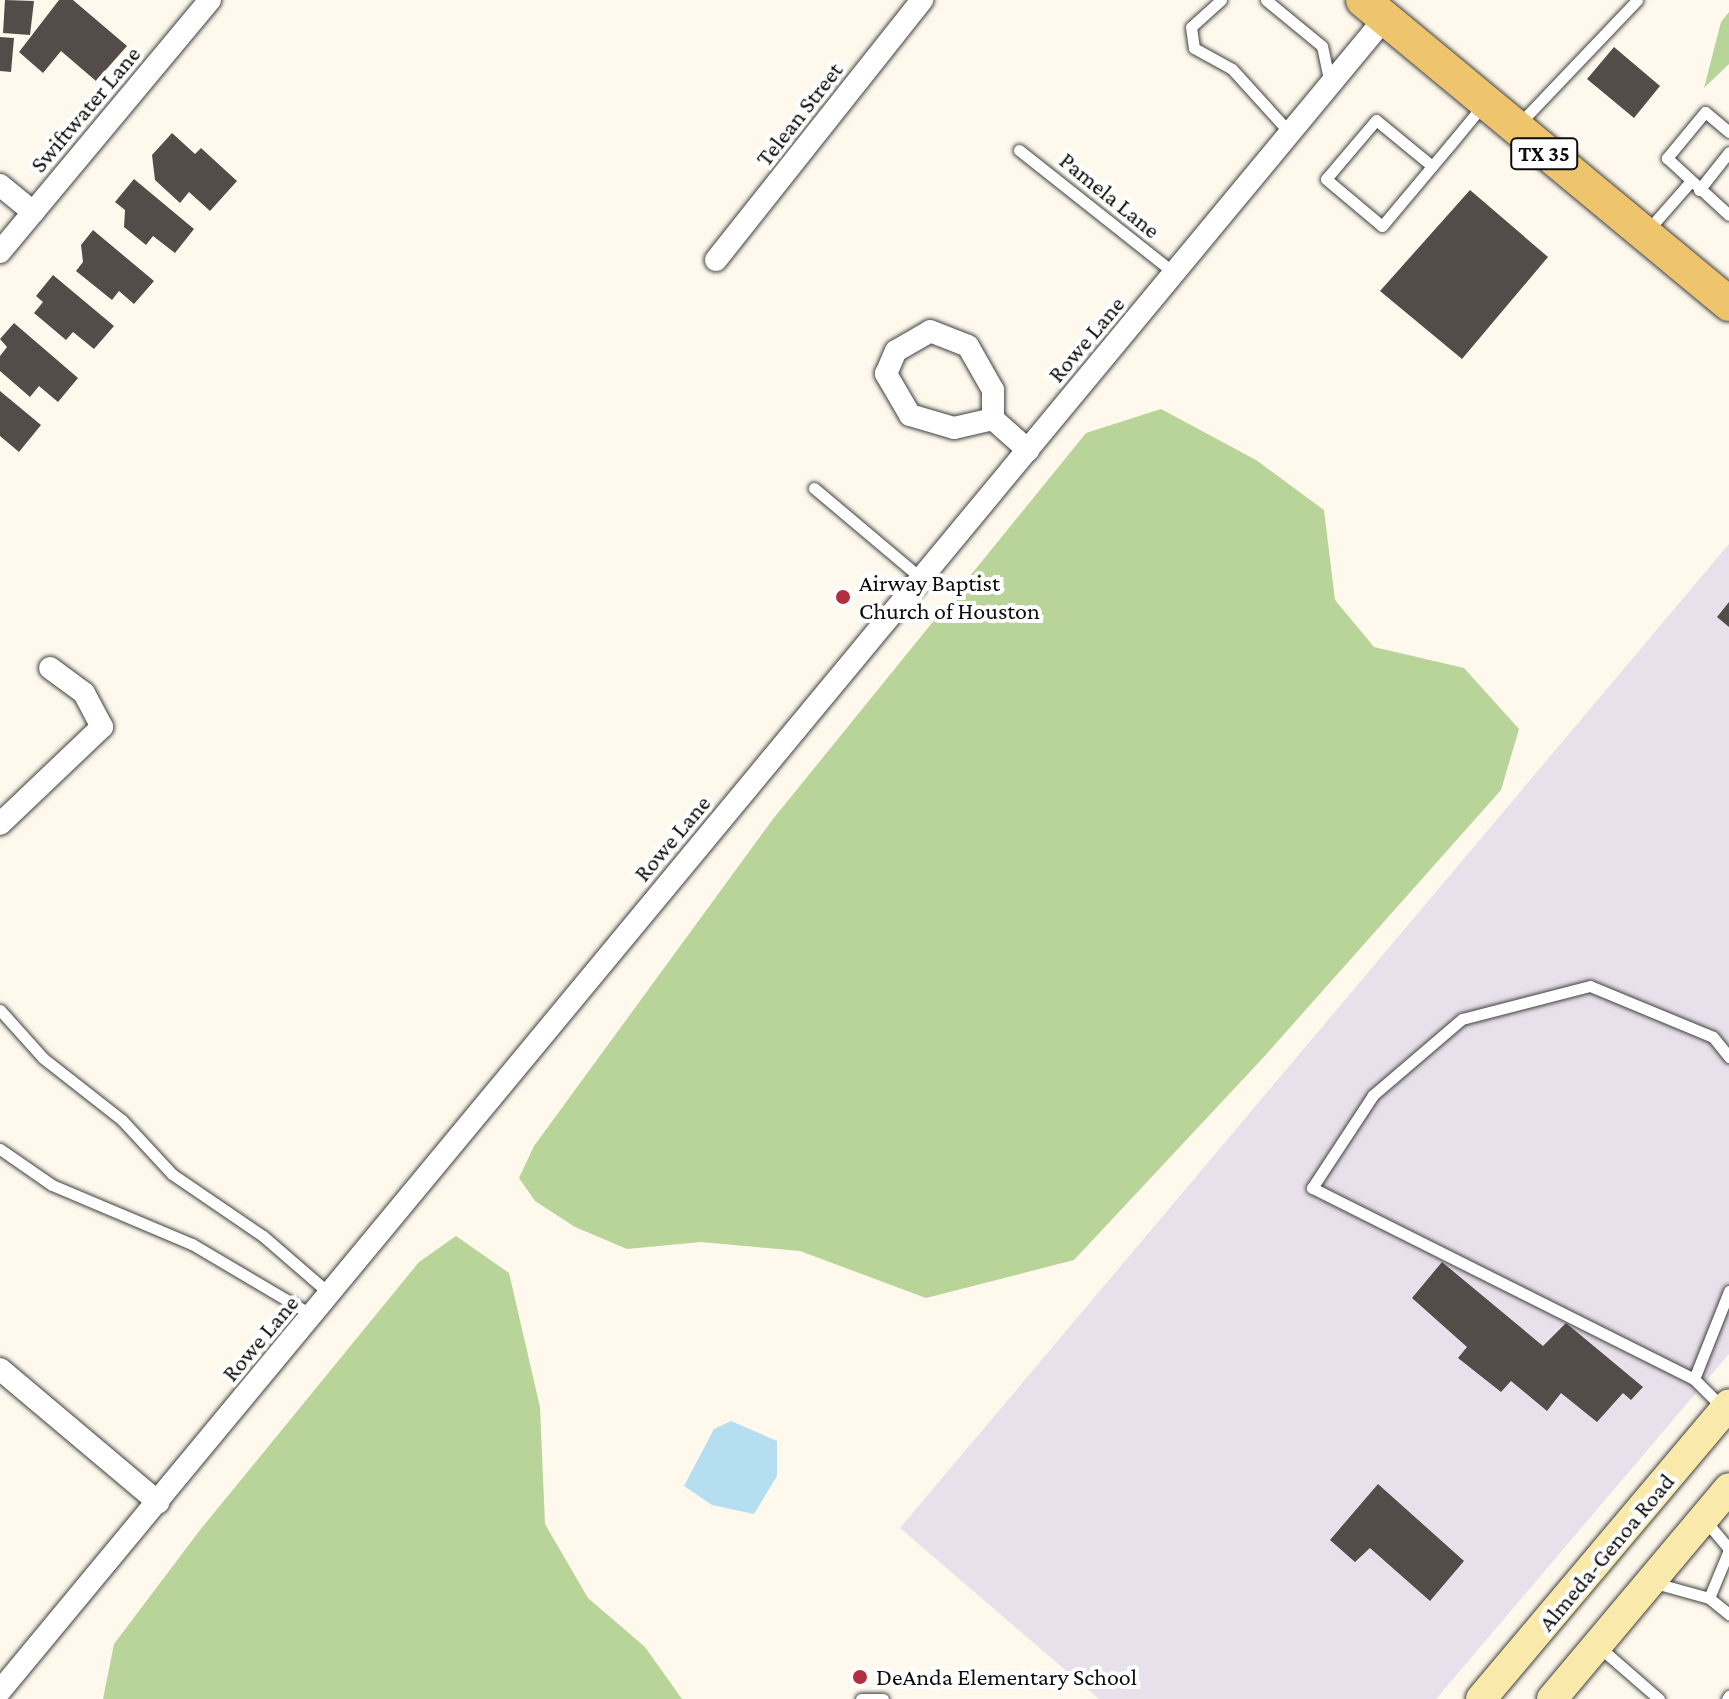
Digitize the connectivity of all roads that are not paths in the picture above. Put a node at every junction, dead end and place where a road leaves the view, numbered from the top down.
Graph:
1 (210, 0) edge
2 (922, 0) edge
3 (1221, 0) edge
4 (1266, 0) edge
5 (1637, 0) edge
6 (1374, 9) edge
7 (1330, 85) junction
8 (1483, 104) junction
9 (1514, 129) junction
10 (1729, 132) edge
11 (1290, 133) junction
12 (1019, 150) dead end
13 (1729, 152) edge
14 (1432, 166) junction
15 (0, 185) edge
16 (1695, 185) junction
17 (33, 212) junction
18 (1729, 215) edge
19 (1642, 236) junction
20 (0, 252) edge
21 (716, 260) dead end
22 (1174, 273) junction
23 (1729, 304) edge
24 (993, 419) junction
25 (1028, 450) junction
26 (814, 488) dead end
27 (921, 578) junction
28 (50, 668) dead end
29 (0, 824) edge
30 (0, 1010) edge
31 (1729, 1057) edge
32 (0, 1149) edge
33 (1729, 1291) edge
34 (330, 1294) junction
35 (312, 1315) junction
36 (0, 1369) edge
37 (1694, 1379) junction
38 (1727, 1407) edge
39 (1681, 1464) junction
40 (1718, 1501) edge
41 (158, 1502) junction
42 (1729, 1549) edge
43 (1650, 1582) junction
44 (1709, 1598) junction
45 (1729, 1614) edge
46 (1597, 1645) junction
47 (0, 1691) edge
48 (861, 1699) edge
49 (883, 1699) edge
50 (1481, 1699) edge
51 (1552, 1699) edge
52 (1659, 1699) edge

1 - 17 street, Swiftwater Lane
2 - 21 street, Telean Street
3 - 11 lane
4 - 7 lane
5 - 9 lane
6 - 7 street, Rowe Lane
6 - 8 main road, TX 35
7 - 11 street, Rowe Lane
8 - 9 main road, TX 35
8 - 14 lane
9 - 19 main road, TX 35
10 - 16 lane
11 - 22 street, Rowe Lane
12 - 22 lane, Pamela Lane
13 - 16 lane
14 - 14 lane
15 - 17 street
16 - 18 lane
16 - 19 lane
17 - 20 street, Swiftwater Lane
19 - 23 main road, TX 35
22 - 25 street, Rowe Lane
24 - 24 street
24 - 25 street
25 - 27 street, Rowe Lane
26 - 27 lane
27 - 34 street, Rowe Lane
28 - 29 street
30 - 34 lane
31 - 37 lane
32 - 35 lane
33 - 37 lane
34 - 35 street, Rowe Lane
35 - 41 street, Rowe Lane
36 - 41 street
37 - 38 lane
38 - 39 main road, Almeda-Genoa Road
39 - 40 main road
39 - 50 main road, Almeda-Genoa Road
40 - 42 lane
40 - 43 main road
41 - 47 street, Rowe Lane
42 - 44 lane
43 - 44 lane
43 - 46 main road
44 - 45 lane
46 - 51 main road
46 - 52 lane
48 - 49 lane

